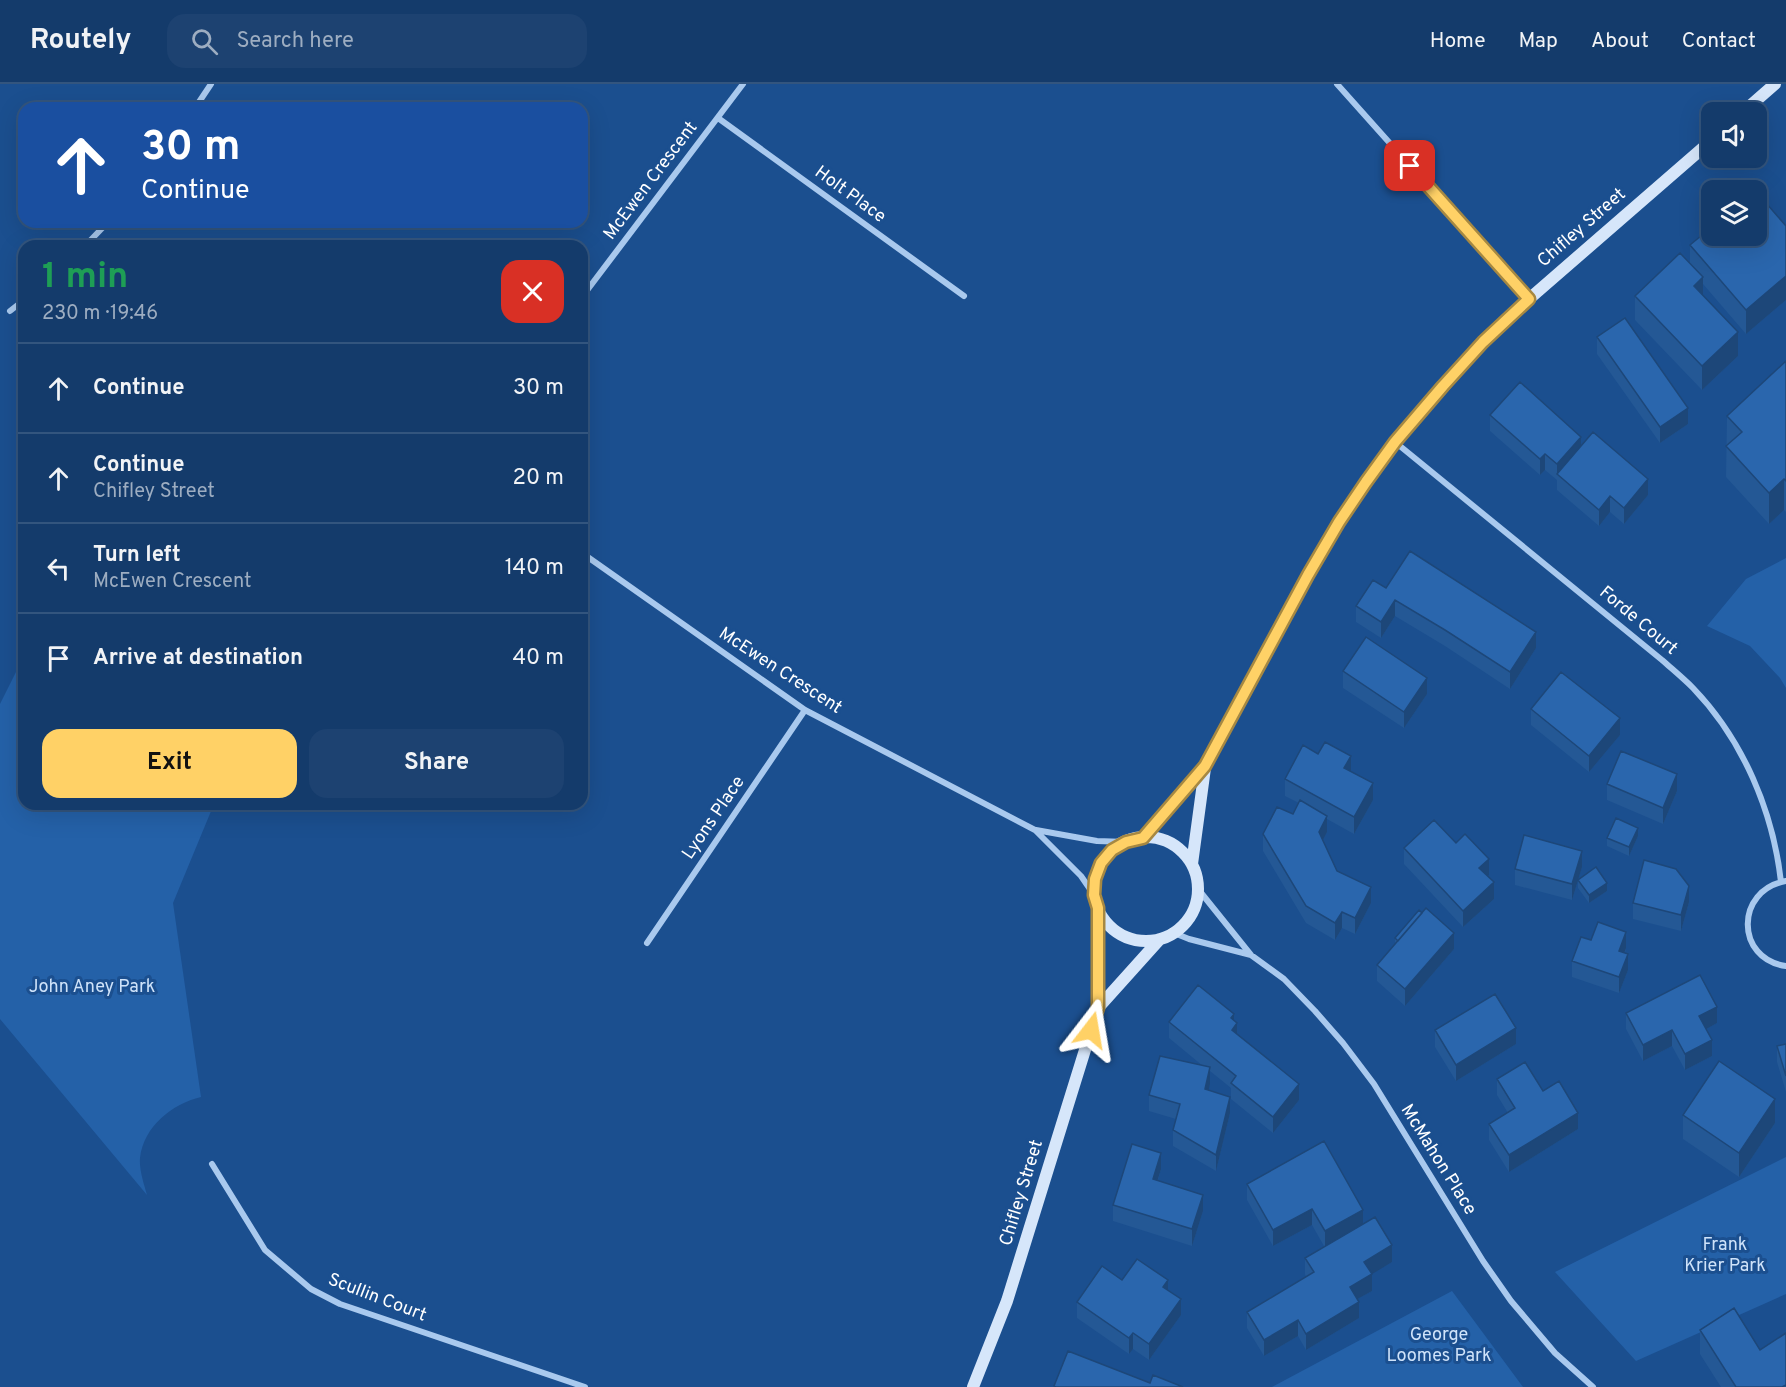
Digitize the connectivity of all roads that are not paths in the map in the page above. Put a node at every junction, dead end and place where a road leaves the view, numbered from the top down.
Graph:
1 (211, 84) edge
2 (743, 84) edge
3 (1336, 84) edge
4 (1775, 84) edge
5 (199, 102) edge
6 (1754, 102) edge
7 (718, 118) junction
8 (1701, 150) edge
9 (102, 228) edge
10 (91, 240) edge
11 (588, 289) edge
12 (964, 296) dead end
13 (1529, 299) junction
14 (18, 305) edge
15 (10, 311) dead end
16 (1395, 442) junction
17 (588, 557) edge
18 (805, 710) junction
19 (1205, 766) junction
20 (1035, 830) junction
21 (1143, 838) junction
22 (1126, 842) junction
23 (1192, 864) junction
24 (1784, 882) edge
25 (1198, 889) junction
26 (1096, 902) junction
27 (1174, 933) junction
28 (1160, 939) junction
29 (647, 943) dead end
30 (1251, 955) junction
31 (1786, 966) edge
32 (1098, 1008) junction
33 (212, 1164) dead end
34 (585, 1387) edge
35 (973, 1387) edge
36 (1593, 1387) edge

1 - 5 street
2 - 7 street, McEwen Crescent
3 - 13 street
4 - 6 street
7 - 11 street, McEwen Crescent
7 - 12 street, Holt Place
8 - 13 street, Chifley Street
9 - 10 street
13 - 16 street, Chifley Street
14 - 15 street
16 - 19 street, Chifley Street
16 - 24 street, Forde Court
17 - 18 street, McEwen Crescent
18 - 20 street, McEwen Crescent
18 - 29 street, Lyons Place
19 - 21 street, Chifley Street
19 - 23 street, Chifley Street
20 - 22 street, McEwen Crescent
20 - 26 street, McEwen Crescent
21 - 22 street
21 - 23 street
22 - 26 street
23 - 25 street
24 - 31 street, Forde Court
25 - 27 street
25 - 30 street, McMahon Place
26 - 28 street
26 - 32 street, Chifley Street
27 - 28 street
27 - 30 street, McMahon Place
28 - 32 street, Chifley Street
30 - 36 street, McMahon Place
32 - 35 street, Chifley Street
33 - 34 street, Scullin Court

